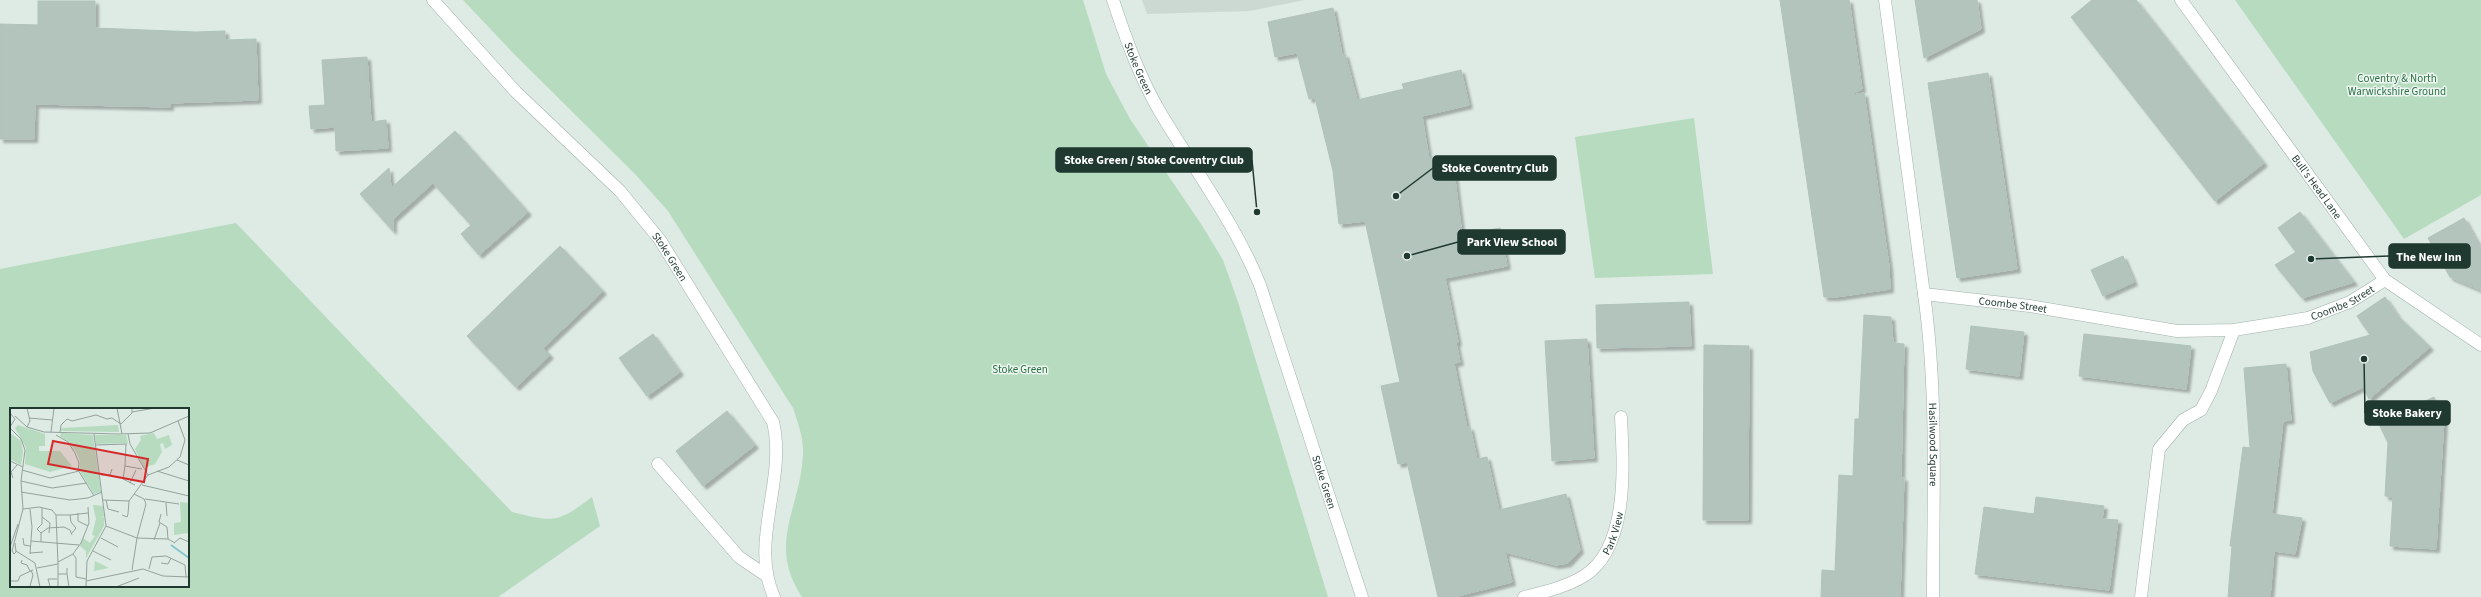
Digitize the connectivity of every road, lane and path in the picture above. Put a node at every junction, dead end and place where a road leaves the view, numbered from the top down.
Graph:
1 (433, 0) edge
2 (1113, 0) edge
3 (1885, 0) edge
4 (2181, 0) edge
5 (2385, 280) junction
6 (1924, 294) junction
7 (2234, 330) junction
8 (2481, 345) edge
9 (1621, 417) dead end
10 (658, 464) dead end
11 (767, 576) junction
12 (774, 597) edge
13 (1362, 597) edge
14 (1524, 597) edge
15 (1933, 597) edge
16 (2141, 597) edge

1 - 11 street, Stoke Green
2 - 13 street, Stoke Green
3 - 6 street
4 - 5 street, Bull's Head Lane
5 - 7 street, Coombe Street
5 - 8 street, Bull's Head Lane
6 - 7 street, Coombe Street
6 - 15 street, Hasilwood Square
7 - 16 street
9 - 14 street, Park View
10 - 11 street
11 - 12 street, Stoke Green

